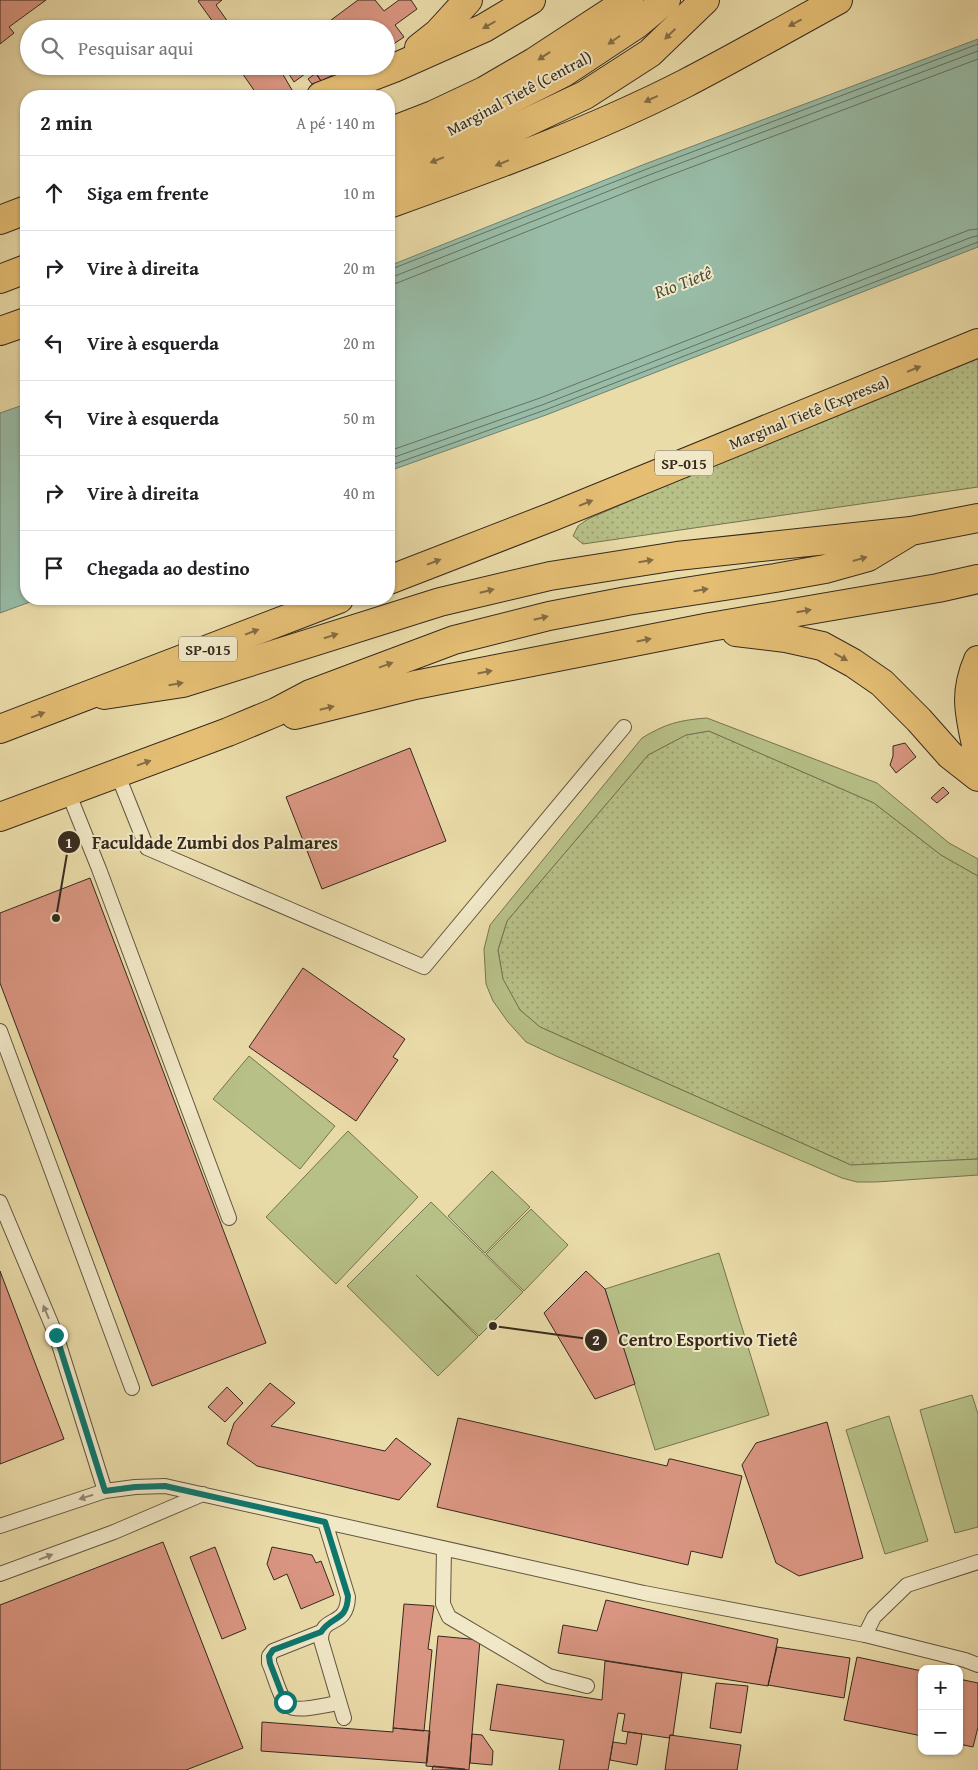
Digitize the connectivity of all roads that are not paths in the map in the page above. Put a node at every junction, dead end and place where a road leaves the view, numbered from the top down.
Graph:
1 (468, 0) edge
2 (530, 0) edge
3 (629, 0) edge
4 (666, 0) edge
5 (706, 0) edge
6 (838, 0) edge
7 (395, 67) edge
8 (395, 68) edge
9 (376, 75) edge
10 (337, 90) edge
11 (395, 130) edge
12 (395, 152) edge
13 (395, 177) edge
14 (395, 202) edge
15 (20, 212) edge
16 (0, 220) edge
17 (20, 271) edge
18 (0, 279) edge
19 (20, 324) edge
20 (0, 331) edge
21 (978, 343) edge
22 (978, 518) edge
23 (911, 531) junction
24 (395, 578) edge
25 (978, 579) edge
26 (323, 605) edge
27 (710, 628) junction
28 (978, 660) edge
29 (76, 700) junction
30 (624, 727) dead end
31 (0, 729) edge
32 (228, 732) junction
33 (978, 755) edge
34 (117, 773) junction
35 (978, 777) edge
36 (68, 792) junction
37 (0, 817) edge
38 (0, 1032) edge
39 (0, 1202) edge
40 (229, 1218) dead end
41 (132, 1388) dead end
42 (105, 1491) junction
43 (203, 1494) junction
44 (325, 1522) junction
45 (0, 1526) edge
46 (444, 1549) junction
47 (978, 1562) edge
48 (0, 1574) edge
49 (321, 1632) junction
50 (865, 1635) junction
51 (978, 1665) edge
52 (587, 1686) dead end
53 (339, 1703) junction
54 (344, 1718) dead end

1 - 7 highway
2 -> 8 highway
3 -> 11 highway
4 -> 12 highway, Marginal Tietê (Central)
5 -> 13 highway
6 -> 14 highway
9 - 10 highway
15 - 16 highway
17 - 18 highway
19 - 20 highway
24 -> 21 highway, Marginal Tietê (Expressa) / SP-015
22 - 23 highway
29 -> 23 highway
32 -> 23 highway
27 -> 25 highway
29 -> 26 highway, SP-015
32 -> 27 highway
27 -> 35 highway
28 - 33 highway
31 -> 29 highway, SP-015
30 - 34 lane
34 -> 32 highway
34 - 36 highway
36 - 37 highway
36 - 40 lane
38 - 41 lane
42 -> 39 lane
42 - 43 lane
42 -> 45 lane
43 - 44 lane
48 -> 43 lane
44 - 46 lane
44 - 49 lane
46 - 50 lane
46 - 52 lane
47 - 50 lane
49 - 53 lane
49 - 53 lane
50 - 51 lane
53 - 54 lane

